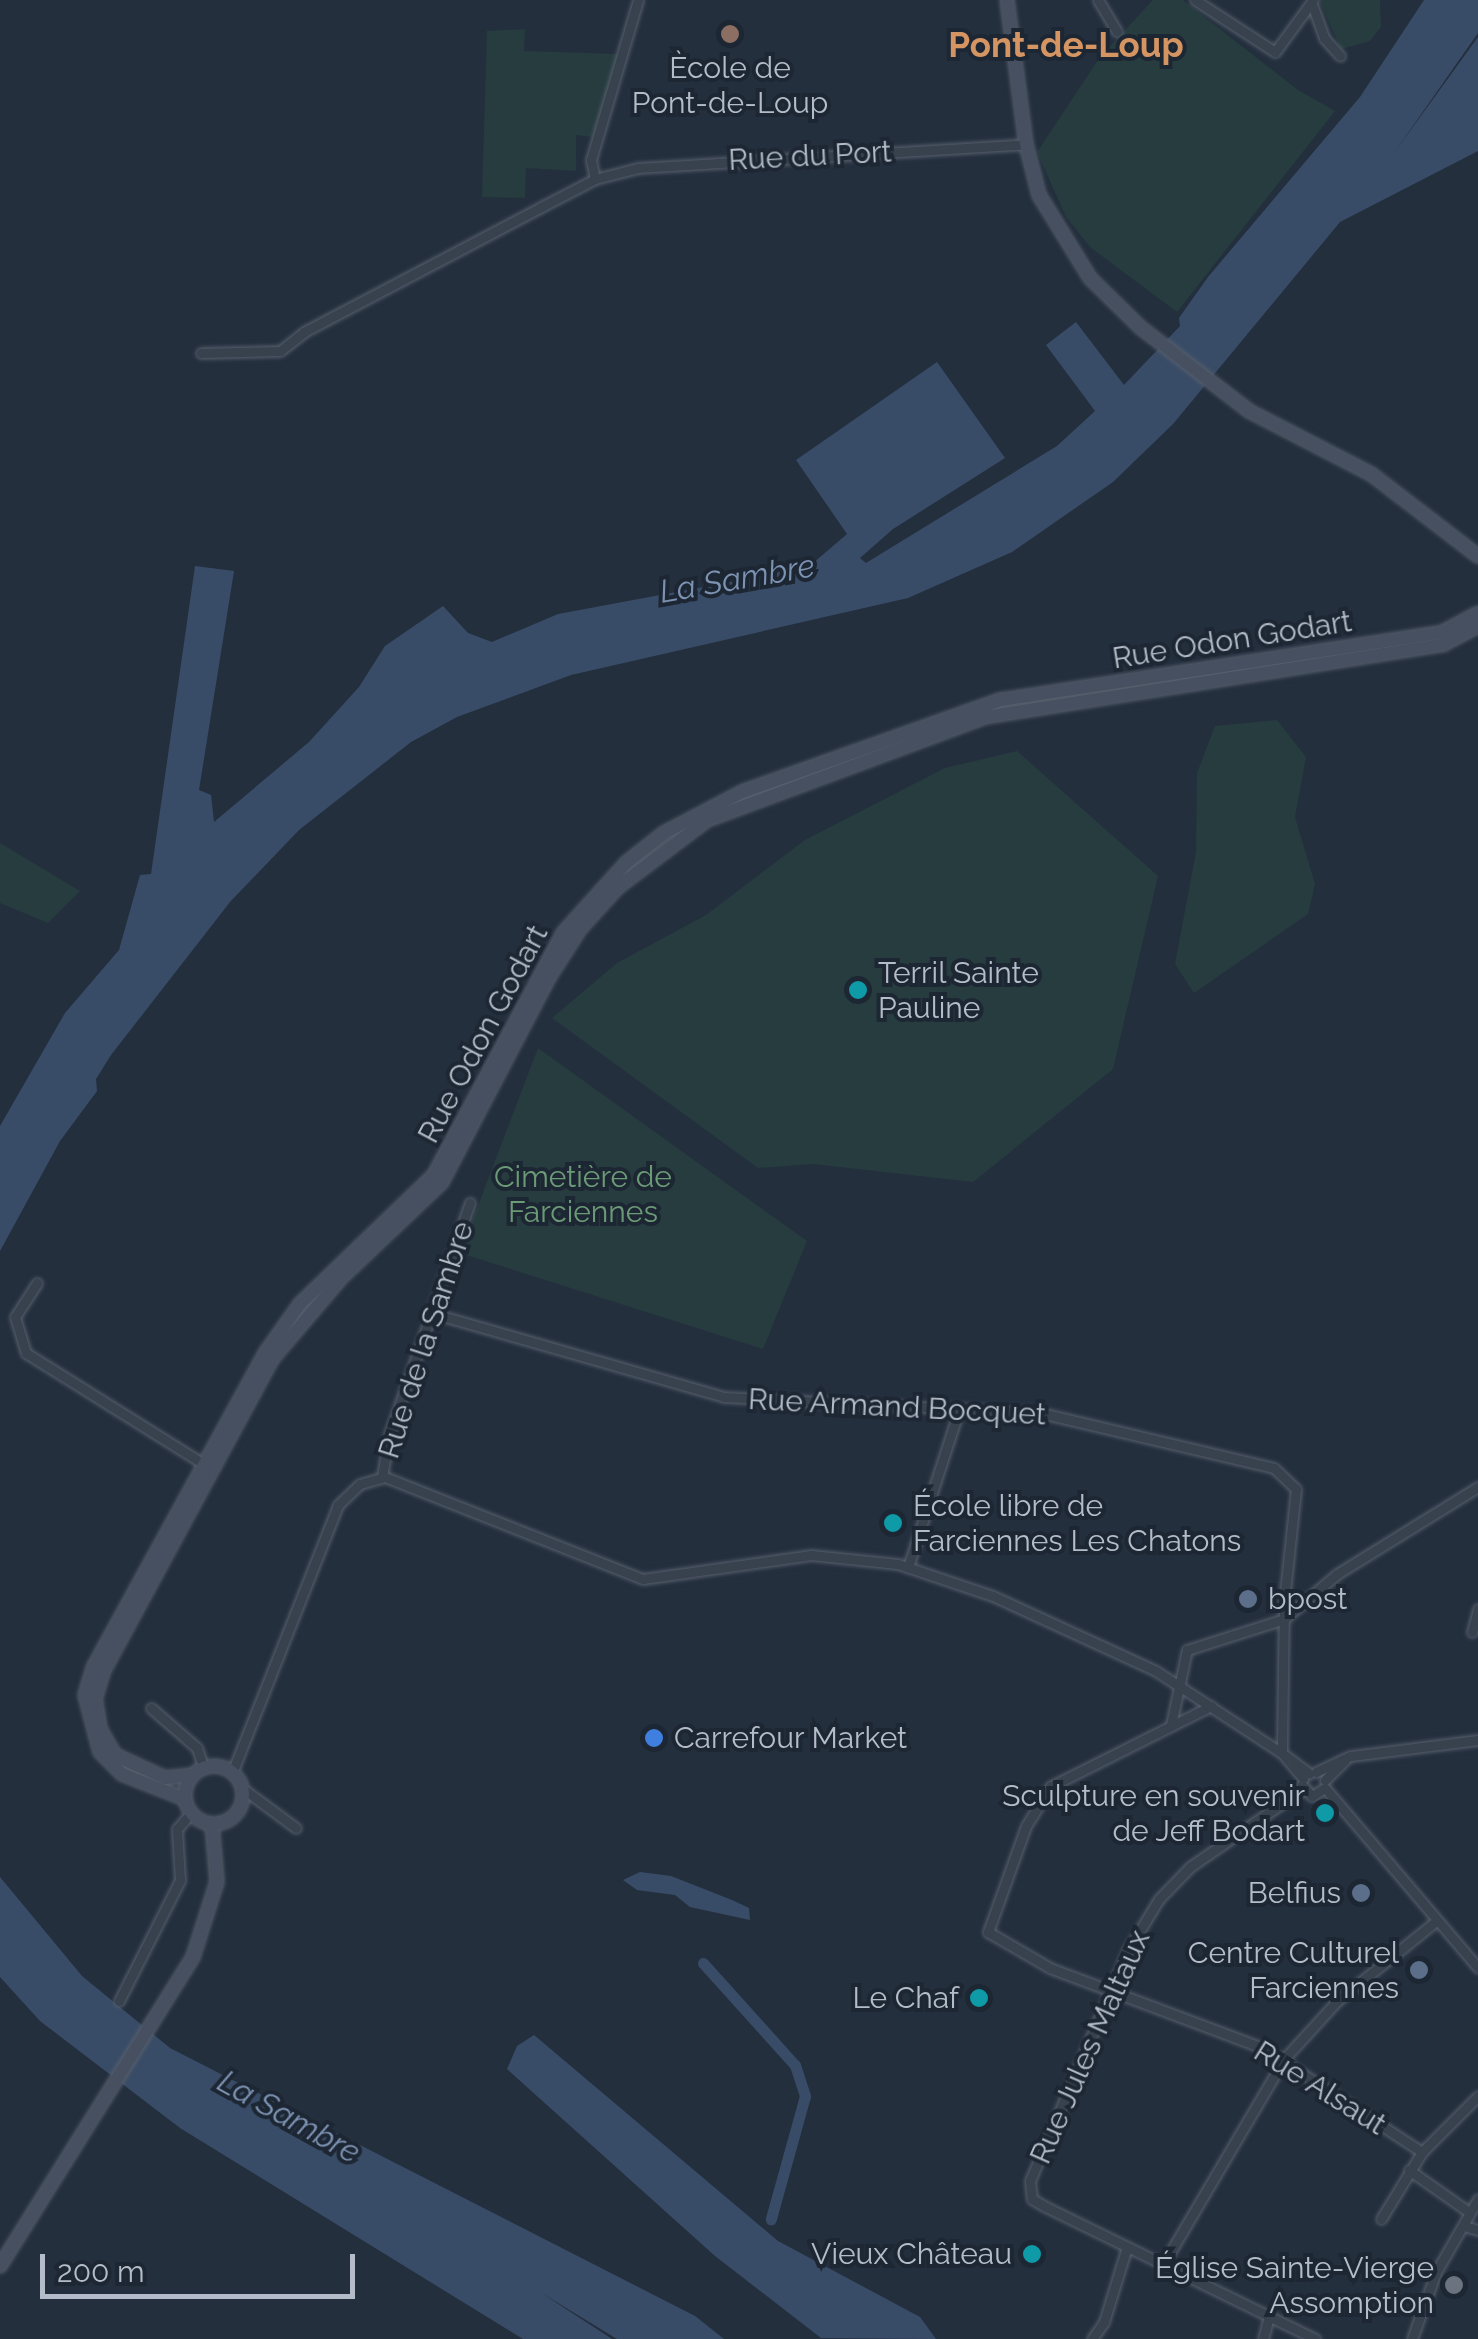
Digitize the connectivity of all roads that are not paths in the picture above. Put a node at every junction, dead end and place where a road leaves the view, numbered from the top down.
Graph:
1 (638, 0) edge
2 (1007, 0) edge
3 (1098, 0) edge
4 (1195, 0) edge
5 (1313, 3) edge
6 (1118, 32) dead end
7 (1340, 56) dead end
8 (1026, 144) junction
9 (596, 179) junction
10 (201, 353) dead end
11 (1478, 556) edge
12 (1478, 613) edge
13 (1478, 626) edge
14 (470, 1203) dead end
15 (37, 1283) dead end
16 (436, 1314) junction
17 (958, 1413) junction
18 (208, 1466) junction
19 (382, 1477) junction
20 (1478, 1487) edge
21 (908, 1567) junction
22 (1478, 1608) edge
23 (1284, 1619) junction
24 (1472, 1632) dead end
25 (1177, 1684) junction
26 (1211, 1706) junction
27 (151, 1708) dead end
28 (1169, 1727) junction
29 (1478, 1740) edge
30 (1282, 1754) junction
31 (1351, 1756) junction
32 (199, 1772) junction
33 (232, 1772) junction
34 (1308, 1778) junction
35 (1325, 1784) junction
36 (242, 1788) junction
37 (185, 1799) junction
38 (191, 1813) junction
39 (212, 1824) junction
40 (296, 1828) dead end
41 (1436, 1921) junction
42 (1478, 1968) edge
43 (1112, 1990) junction
44 (119, 2001) dead end
45 (1284, 2060) junction
46 (1478, 2096) edge
47 (1422, 2152) junction
48 (1409, 2170) junction
49 (1478, 2199) edge
50 (1469, 2212) junction
51 (1380, 2219) dead end
52 (1464, 2226) junction
53 (1478, 2230) edge
54 (1127, 2247) junction
55 (1164, 2263) junction
56 (0, 2266) edge
57 (1269, 2317) junction
58 (1092, 2339) edge
59 (1263, 2339) edge
60 (1315, 2339) edge
61 (1412, 2339) edge

1 - 9 street
2 - 8 main road
3 - 6 street
4 - 5 street
5 - 7 street
8 - 9 street, Rue du Port
8 - 11 main road
9 - 10 street, Rue du Port
12 - 18 main road, Rue Odon Godart
13 - 18 main road, Rue Odon Godart
14 - 16 street, Rue de la Sambre
15 - 18 street
16 - 17 street, Rue Armand Bocquet
16 - 19 street, Rue de la Sambre
17 - 21 street
17 - 23 street, Rue Armand Bocquet
18 - 32 main road, Rue Odon Godart
18 - 37 main road, Rue Odon Godart
19 - 21 street
19 - 33 street
20 - 23 street
21 - 25 street
22 - 24 street
23 - 25 street
23 - 30 street, Rue Armand Bocquet
25 - 26 street
25 - 28 street
26 - 28 street, Rue Alsaut
26 - 30 street
27 - 32 street
28 - 43 street, Rue Alsaut
29 - 31 street, Rue Jules Maltaux
30 - 34 street
31 - 34 street, Rue Jules Maltaux
31 - 35 street
32 - 33 main road
32 - 37 main road
33 - 36 main road
34 - 35 street
34 - 35 street
34 - 43 street, Rue Jules Maltaux
35 - 41 street
36 - 39 main road
36 - 40 street
37 - 38 main road
38 - 39 main road
38 - 44 street
39 - 56 main road
41 - 42 street
41 - 45 street
43 - 45 street, Rue Alsaut
43 - 54 street, Rue Jules Maltaux
45 - 47 street, Rue Alsaut
45 - 55 street
46 - 47 street
47 - 48 street
48 - 50 street
48 - 51 street
49 - 50 street
50 - 52 street
52 - 53 street
52 - 61 street
54 - 55 street
54 - 58 street
55 - 57 street
57 - 59 street
57 - 60 street

